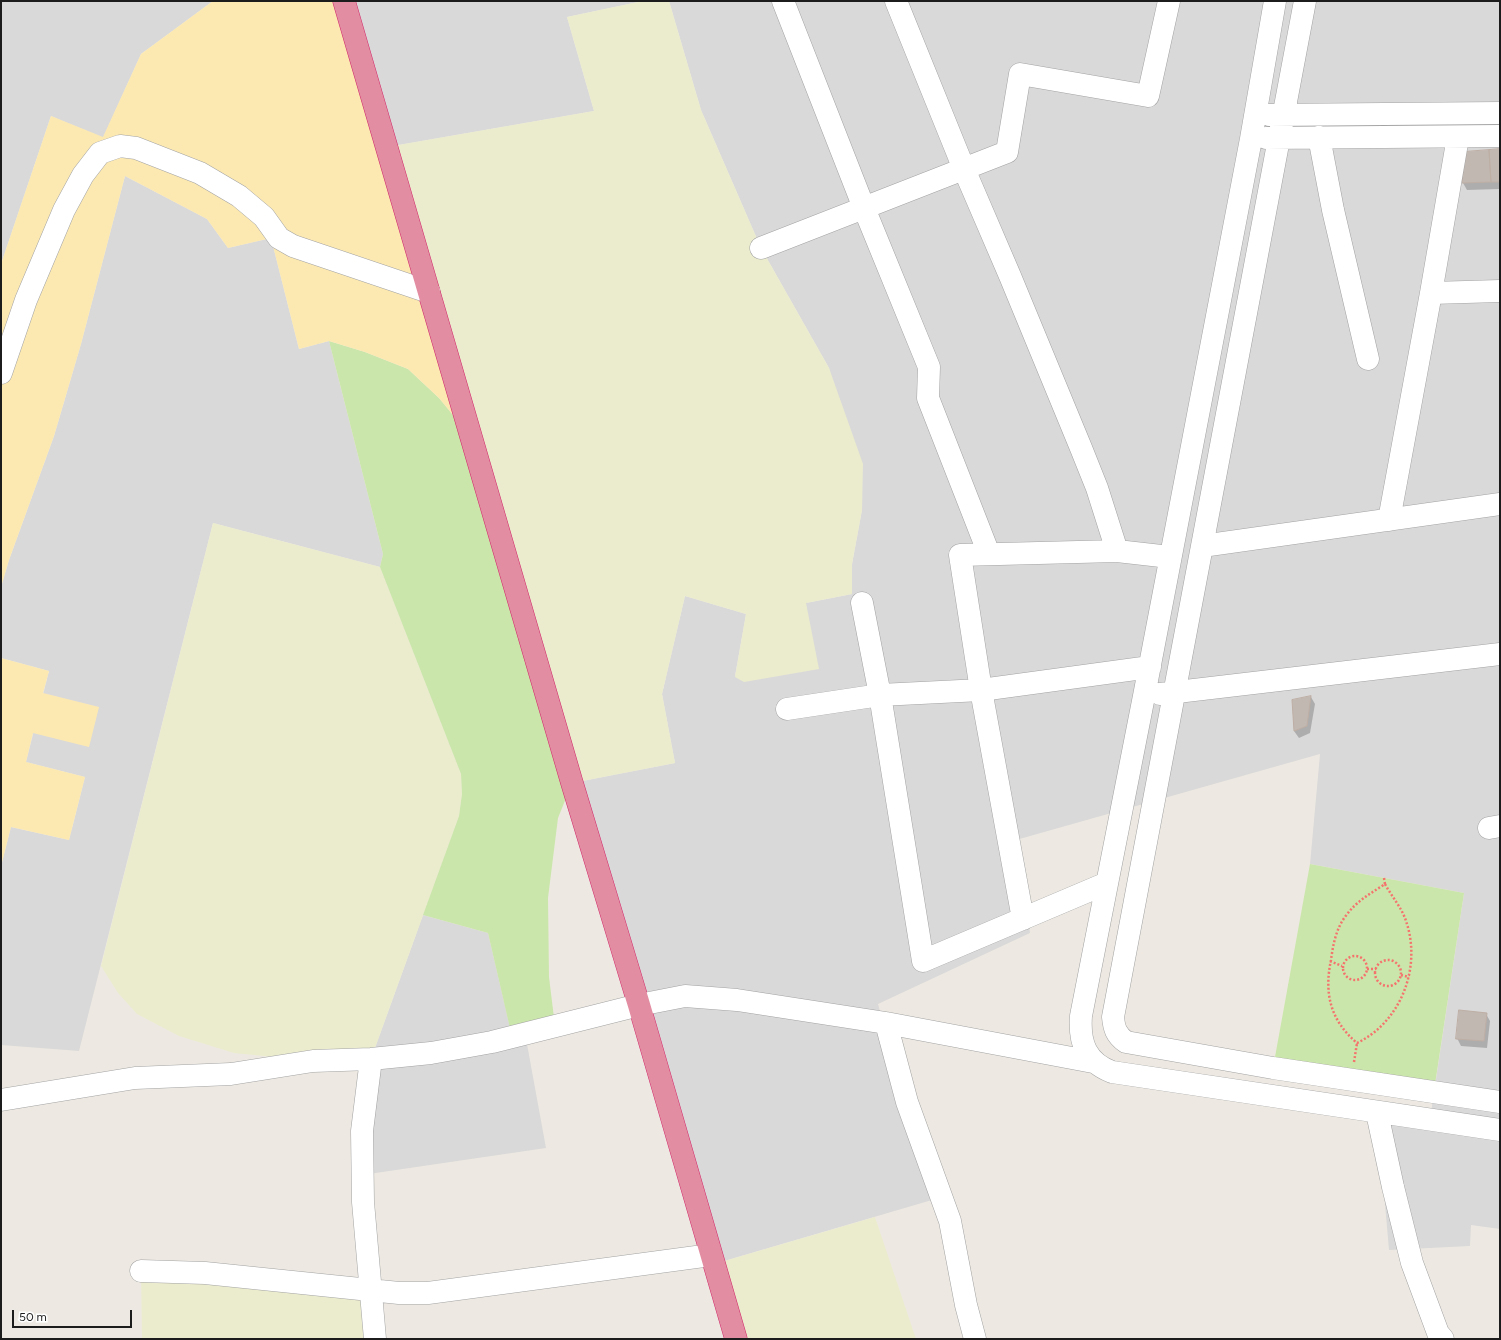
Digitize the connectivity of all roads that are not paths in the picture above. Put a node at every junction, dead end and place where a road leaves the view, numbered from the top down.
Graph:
1 (344, 1) edge
2 (783, 1) edge
3 (896, 1) edge
4 (1169, 1) edge
5 (1275, 1) edge
6 (1305, 1) edge
7 (1500, 113) edge
8 (1255, 115) junction
9 (1284, 115) junction
10 (1500, 136) edge
11 (1319, 137) junction
12 (1458, 137) junction
13 (1280, 138) junction
14 (1251, 139) junction
15 (964, 169) junction
16 (864, 208) junction
17 (761, 248) dead end
18 (429, 292) junction
19 (1500, 292) edge
20 (1431, 293) junction
21 (1368, 359) dead end
22 (1, 374) edge
23 (1500, 504) edge
24 (1389, 520) junction
25 (1202, 546) junction
26 (1117, 552) junction
27 (990, 554) junction
28 (1170, 557) junction
29 (862, 603) dead end
30 (1500, 654) edge
31 (1150, 667) junction
32 (981, 690) junction
33 (1174, 692) junction
34 (880, 695) junction
35 (1144, 696) junction
36 (787, 710) dead end
37 (1107, 883) junction
38 (1023, 919) junction
39 (639, 1005) junction
40 (886, 1023) junction
41 (371, 1059) junction
42 (1093, 1062) junction
43 (1, 1100) edge
44 (1500, 1102) edge
45 (1377, 1112) junction
46 (1500, 1130) edge
47 (711, 1255) junction
48 (141, 1270) dead end
49 (370, 1290) junction
50 (375, 1339) edge
51 (736, 1339) edge
52 (975, 1339) edge
53 (1443, 1339) edge

1 - 18 highway
2 - 16 street
3 - 15 street
4 - 15 street
5 - 8 street
6 - 9 street
7 - 9 street
8 - 9 street
8 - 14 street
9 - 13 street
10 - 12 street
11 - 12 street
11 - 13 street
11 - 21 street
12 - 20 street
13 - 14 street
13 - 25 street
14 - 28 street
15 - 16 street
15 - 26 street
16 - 17 street
16 - 27 street
18 - 22 street
18 - 39 highway
19 - 20 street
20 - 24 street
23 - 24 street
24 - 25 street
25 - 33 street
26 - 27 street
26 - 28 street
27 - 32 street
28 - 31 street
29 - 34 street
30 - 33 street
31 - 32 street
31 - 35 street
32 - 34 street
32 - 38 street
33 - 35 street
33 - 44 street
34 - 36 street
34 - 38 street
35 - 37 street
37 - 38 street
37 - 42 street
39 - 40 street
39 - 41 street
39 - 47 highway
40 - 42 street
40 - 52 street
41 - 43 street
41 - 49 street
42 - 45 street
45 - 46 street
45 - 53 street
47 - 49 street
47 - 51 highway
48 - 49 street
49 - 50 street

